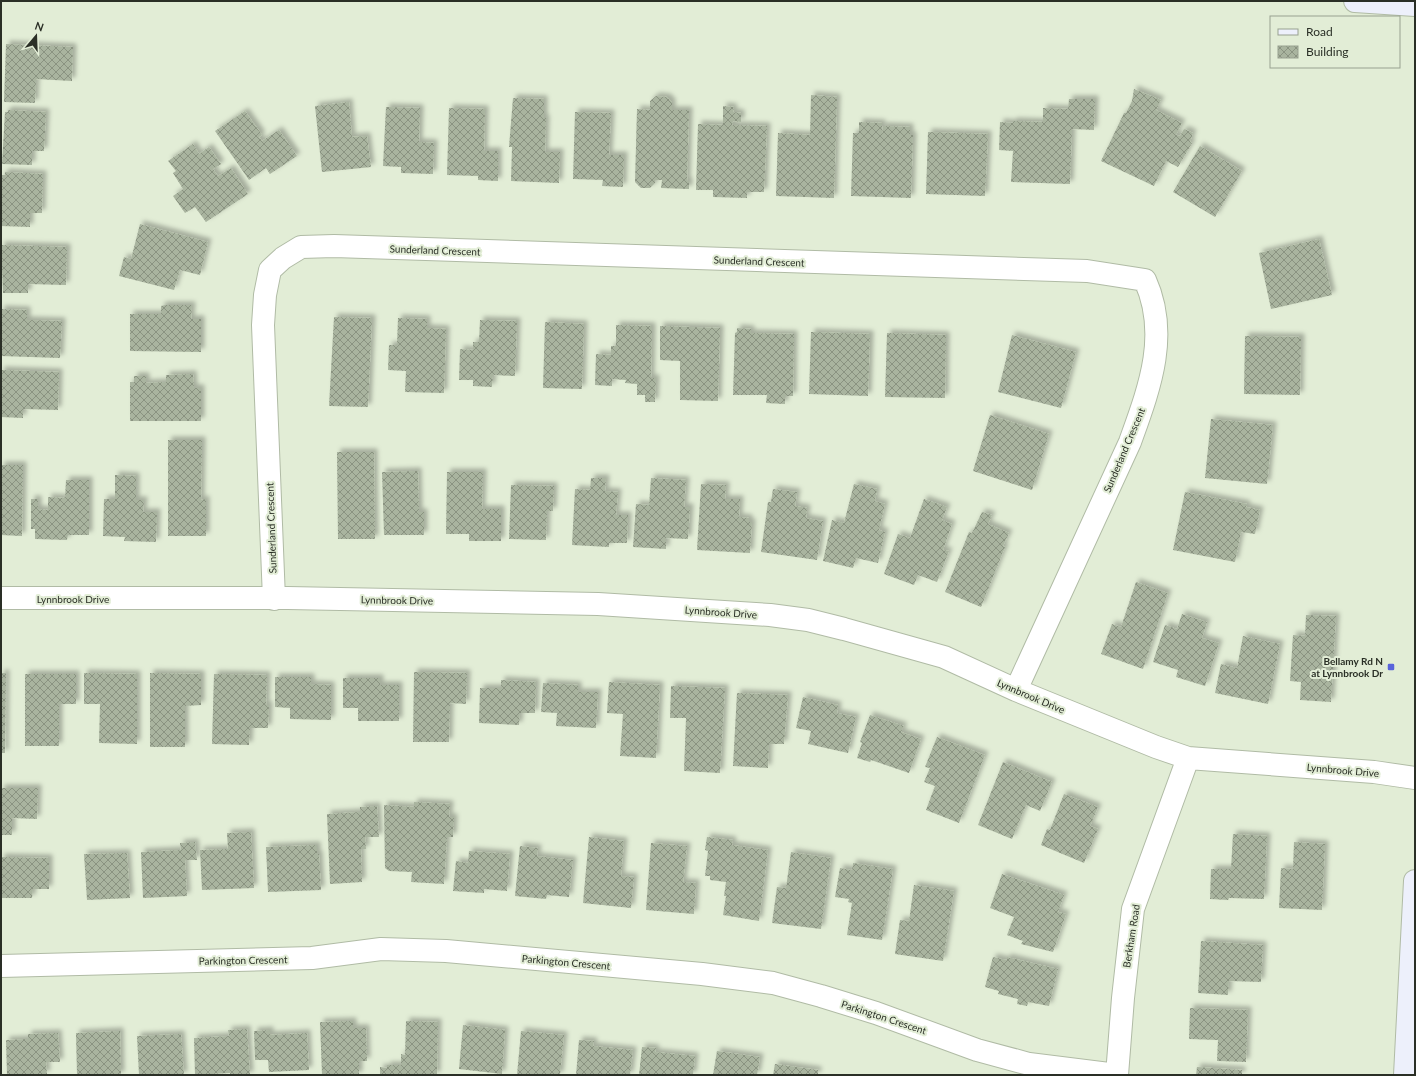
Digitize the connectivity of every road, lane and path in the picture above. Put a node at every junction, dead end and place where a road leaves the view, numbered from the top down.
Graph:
1 (1355, 1) edge
2 (1415, 5) edge
3 (1, 598) edge
4 (274, 599) junction
5 (1016, 690) junction
6 (1188, 758) junction
7 (1415, 778) edge
8 (1415, 881) edge
9 (1, 966) edge
10 (1117, 1075) edge
11 (1406, 1075) edge

1 - 2 street
3 - 4 street, Lynnbrook Drive
4 - 5 street, Lynnbrook Drive
4 - 5 street, Sunderland Crescent
5 - 6 street, Lynnbrook Drive
6 - 7 street, Lynnbrook Drive
6 - 10 street, Berkham Road
8 - 11 street
9 - 10 street, Parkington Crescent

